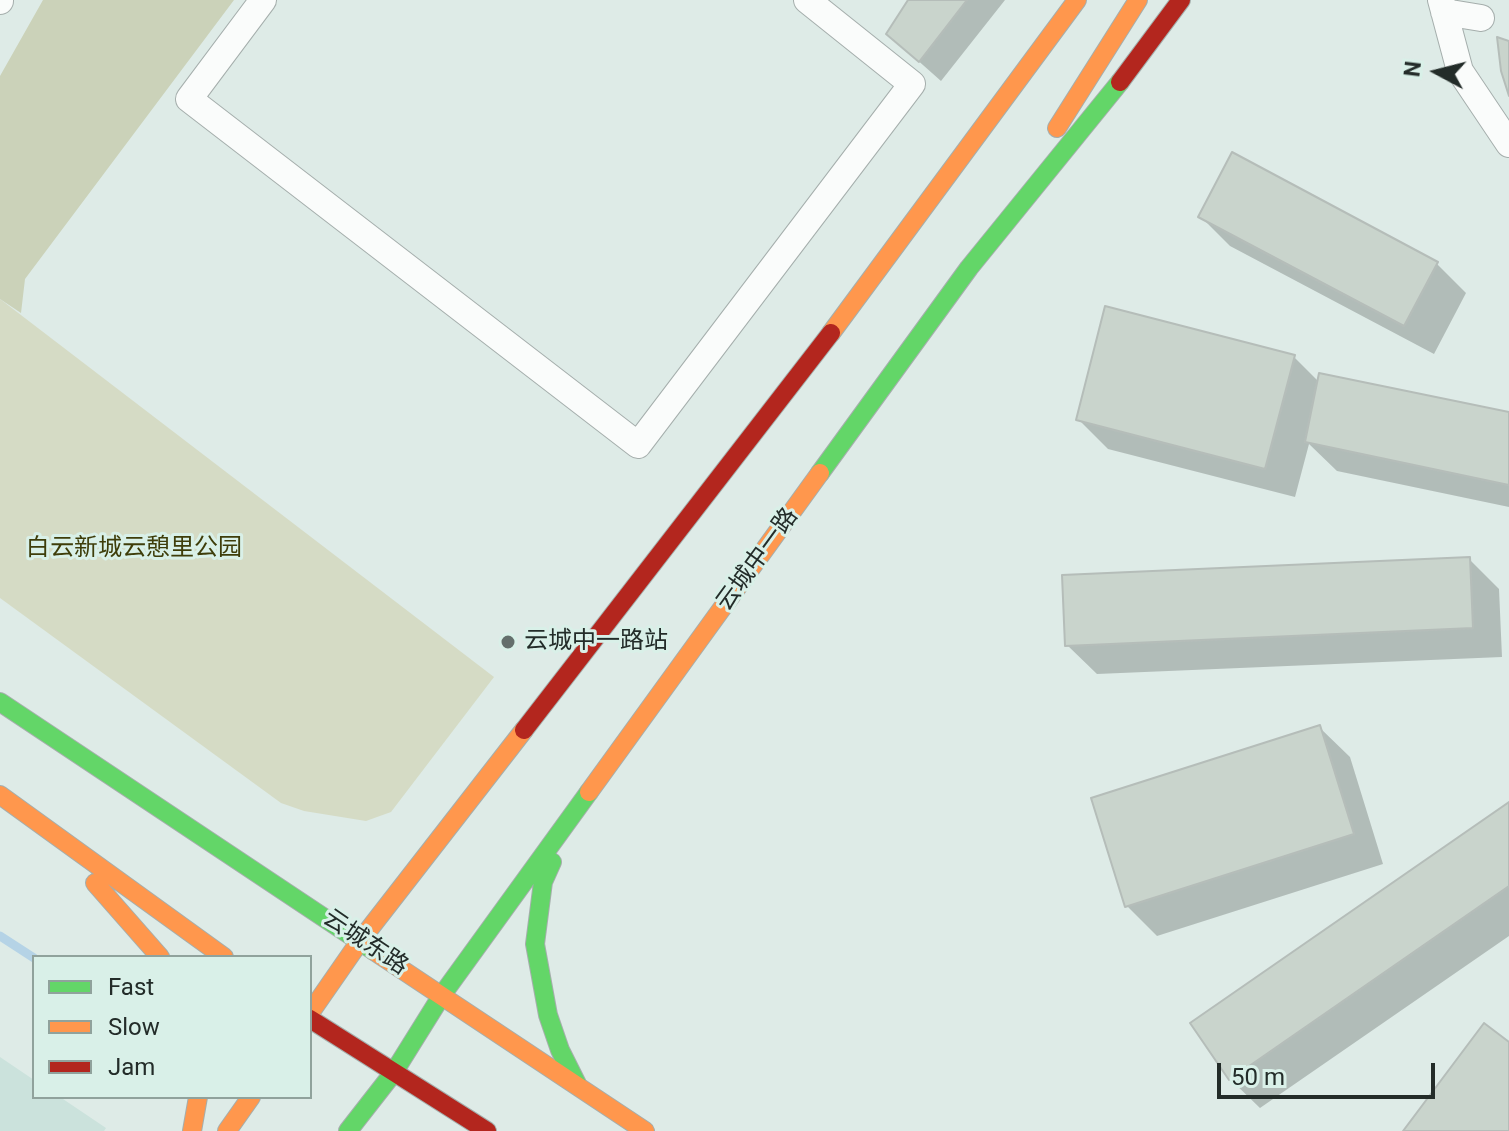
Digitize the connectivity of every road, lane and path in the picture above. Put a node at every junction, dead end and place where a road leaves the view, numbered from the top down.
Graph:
1 (263, 0) edge
2 (807, 0) edge
3 (1077, 0) edge
4 (1138, 0) edge
5 (1181, 0) edge
6 (1442, 6) edge
7 (1481, 18) dead end
8 (1509, 144) edge
9 (969, 268) junction
10 (0, 688) edge
11 (0, 702) edge
12 (83, 757) junction
13 (0, 795) edge
14 (0, 803) edge
15 (582, 804) junction
16 (44, 826) junction
17 (360, 941) junction
18 (158, 955) edge
19 (221, 955) edge
20 (442, 995) junction
21 (312, 1010) edge
22 (312, 1020) edge
23 (394, 1072) junction
24 (577, 1084) junction
25 (198, 1099) edge
26 (250, 1099) edge
27 (192, 1131) edge
28 (227, 1131) edge
29 (348, 1131) edge
30 (487, 1131) edge
31 (645, 1131) edge

1 - 2 street
3 - 17 main road
4 - 9 main road
5 - 9 main road, 云城中一路
6 - 7 street
6 - 8 street
9 - 15 main road, 云城中一路
10 - 12 main road, 云城东路
11 - 12 main road, 云城东路
12 - 17 main road, 云城东路
13 - 16 main road
14 - 16 main road
15 - 20 main road, 云城中一路
15 - 24 main road
16 - 18 main road
16 - 19 main road
17 - 20 main road, 云城东路
17 - 21 main road
20 - 23 main road, 云城中一路
20 - 24 main road, 云城东路
22 - 23 main road
23 - 29 main road, 云城中一路
23 - 30 main road
24 - 31 main road, 云城东路
25 - 27 main road
26 - 28 main road

